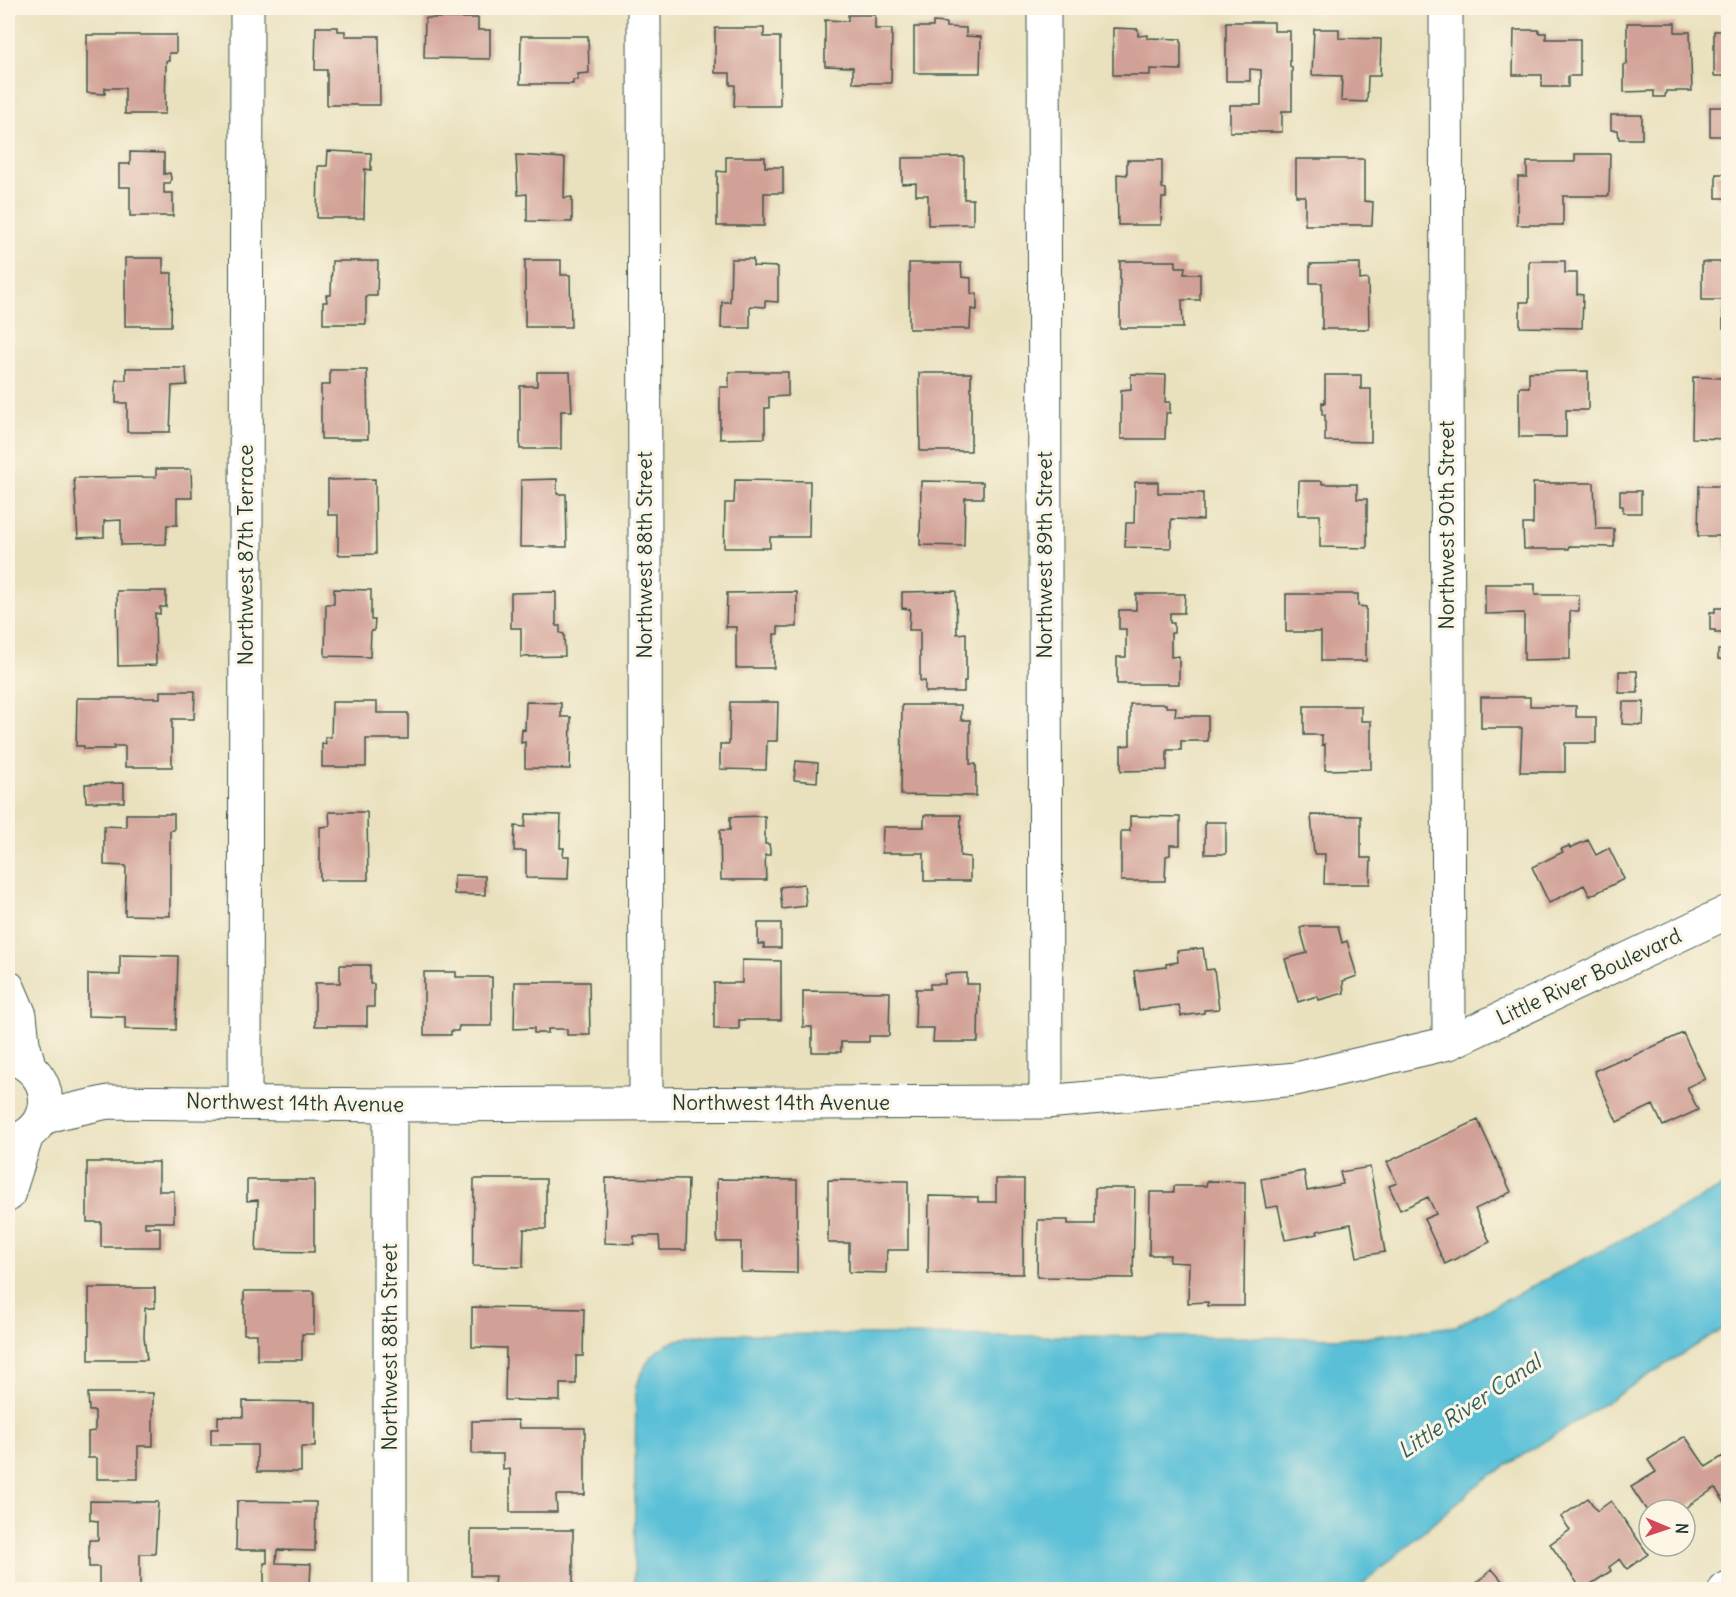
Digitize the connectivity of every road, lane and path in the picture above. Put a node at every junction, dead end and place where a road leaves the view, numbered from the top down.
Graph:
1 (247, 8) edge
2 (644, 8) edge
3 (1044, 8) edge
4 (1446, 8) edge
5 (1728, 912) edge
6 (8, 987) edge
7 (1449, 1043) junction
8 (26, 1067) edge
9 (108, 1102) junction
10 (245, 1102) junction
11 (1046, 1102) junction
12 (646, 1103) junction
13 (390, 1105) junction
14 (25, 1132) edge
15 (8, 1195) edge
16 (390, 1590) edge

1 - 10 street, Northwest 87th Terrace
2 - 12 street, Northwest 88th Street
3 - 11 street, Northwest 89th Street
4 - 7 street, Northwest 90th Street
5 - 7 street, Little River Boulevard
6 - 8 street
7 - 11 street, Northwest 14th Avenue
8 - 9 street, Northwest 14th Avenue
8 - 14 street
9 - 10 street, Northwest 14th Avenue
9 - 14 street, Northwest 14th Avenue
10 - 13 street, Northwest 14th Avenue
11 - 12 street, Northwest 14th Avenue
12 - 13 street, Northwest 14th Avenue
13 - 16 street, Northwest 88th Street
14 - 15 street

